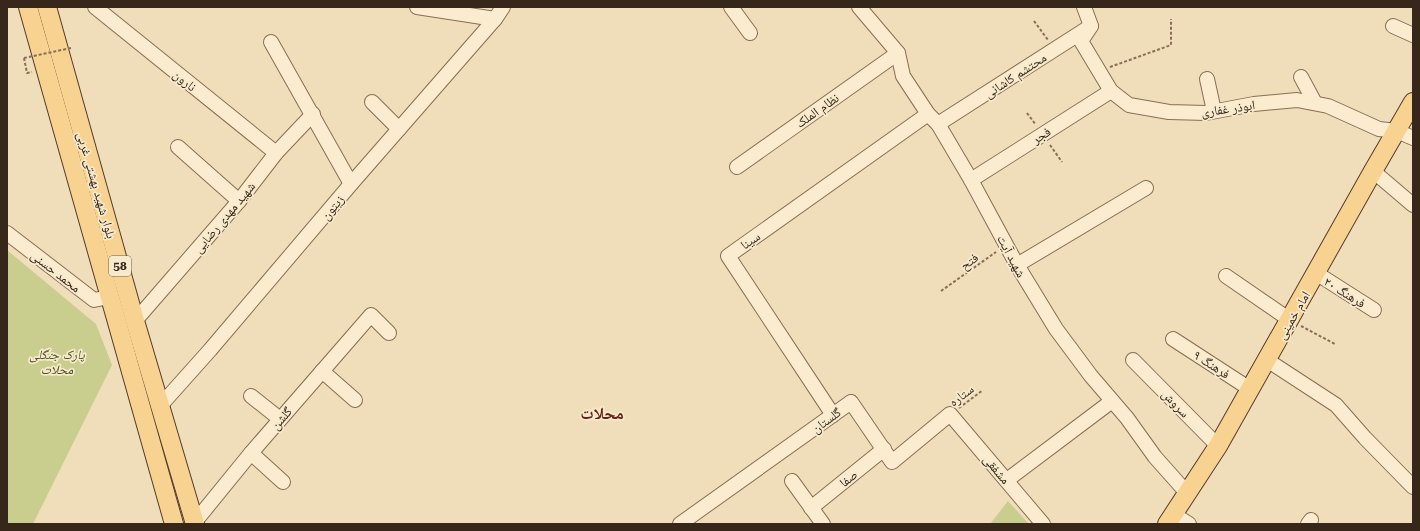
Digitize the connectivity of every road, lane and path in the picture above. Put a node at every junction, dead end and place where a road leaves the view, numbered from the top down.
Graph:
1 (18, 7) edge
2 (28, 7) edge
3 (47, 7) edge
4 (95, 7) edge
5 (417, 7) edge
6 (503, 7) edge
7 (732, 7) edge
8 (859, 7) edge
9 (1084, 7) edge
10 (1172, 19) dead end
11 (495, 20) junction
12 (1034, 20) dead end
13 (1091, 26) junction
14 (1393, 26) dead end
15 (750, 33) dead end
16 (1413, 35) edge
17 (271, 42) dead end
18 (70, 48) dead end
19 (1054, 50) junction
20 (898, 53) junction
21 (43, 64) junction
22 (1099, 70) junction
23 (27, 73) dead end
24 (1301, 77) dead end
25 (1207, 79) dead end
26 (1111, 91) junction
27 (372, 102) dead end
28 (1413, 102) edge
29 (1315, 103) junction
30 (1214, 111) junction
31 (312, 114) junction
32 (928, 114) junction
33 (938, 124) junction
34 (399, 129) junction
35 (1042, 134) junction
36 (1405, 135) edge
37 (178, 147) dead end
38 (276, 153) junction
39 (1062, 162) dead end
40 (737, 167) dead end
41 (1373, 171) junction
42 (971, 180) junction
43 (351, 184) junction
44 (1146, 188) dead end
45 (239, 201) junction
46 (1413, 205) edge
47 (7, 233) edge
48 (1006, 245) junction
49 (1017, 265) junction
50 (1316, 273) junction
51 (1226, 276) dead end
52 (941, 291) dead end
53 (109, 297) junction
54 (1374, 310) dead end
55 (1290, 320) junction
56 (135, 321) junction
57 (389, 333) dead end
58 (1173, 339) dead end
59 (1335, 344) dead end
60 (1133, 360) dead end
61 (1267, 360) junction
62 (322, 371) junction
63 (1250, 389) junction
64 (983, 390) dead end
65 (251, 396) dead end
66 (355, 400) dead end
67 (1112, 401) junction
68 (160, 406) junction
69 (950, 414) junction
70 (833, 415) junction
71 (280, 419) junction
72 (1218, 446) junction
73 (884, 449) junction
74 (251, 453) junction
75 (1007, 480) junction
76 (792, 481) dead end
77 (283, 482) dead end
78 (1413, 487) edge
79 (1187, 493) junction
80 (811, 508) junction
81 (1170, 519) edge
82 (690, 521) edge
83 (194, 523) edge
84 (174, 524) edge
85 (823, 524) edge
86 (1043, 524) edge
87 (1189, 524) edge

1 - 21 main road
2 - 21 main road, بلوار شهید بهشتی غربی / 58
3 - 56 main road, بلوار شهید بهشتی غربی / 58
4 - 38 street, نارون
5 - 11 street
6 - 11 street, زیتون
7 - 15 street
8 - 20 street, شهید آیت
9 - 13 street
10 - 22 path
11 - 34 street, زیتون
12 - 19 path
13 - 19 street, محتشم کاشانی
13 - 22 street, ابوذر غفاری
14 - 16 street
17 - 31 street
18 - 23 path, bridge
19 - 33 street, محتشم کاشانی
20 - 32 street, شهید آیت
20 - 40 street, نظام الملک
21 - 53 main road, بلوار شهید بهشتی غربی / 58
22 - 26 street, ابوذر غفاری
24 - 29 street
25 - 30 street
26 - 30 street, ابوذر غفاری
26 - 35 street, فجر
27 - 34 street
28 - 36 main road, امام خمینی
29 - 30 street, ابوذر غفاری
29 - 36 street, ابوذر غفاری
31 - 38 street, شهید مهدی رضایی
31 - 43 street
32 - 33 street, شهید آیت
32 - 70 street, سینا
33 - 42 street, شهید آیت
34 - 43 street, زیتون
35 - 39 path
35 - 42 street, فجر
36 - 41 main road, امام خمینی
37 - 45 street
38 - 45 street, شهید مهدی رضایی
41 - 46 street
41 - 50 main road, امام خمینی
42 - 48 street, شهید آیت
43 - 68 street, زیتون
44 - 49 street
45 - 56 street, شهید مهدی رضایی
47 - 53 street, محمد حسنی
48 - 49 street, شهید آیت
48 - 52 path, فتح
49 - 67 street, شهید آیت
50 - 54 street, فرهنگ ۲۰
50 - 55 main road, امام خمینی
51 - 55 street
53 - 84 main road, بلوار شهید بهشتی غربی / 58
55 - 59 path
55 - 61 main road, امام خمینی
56 - 68 main road, بلوار شهید بهشتی غربی / 58
57 - 62 street, گلشن
58 - 63 street, فرهنگ ۹
60 - 72 street, سروش
61 - 63 main road, امام خمینی
61 - 78 street
62 - 66 street
62 - 71 street, گلشن
63 - 72 main road, امام خمینی
64 - 69 path, ستاره
65 - 71 street
67 - 75 street
67 - 79 street, شهید آیت
68 - 83 main road, بلوار شهید بهشتی غربی / 58
69 - 73 street, گلستان
69 - 75 street, مشفقی
70 - 73 street, گلستان
70 - 82 street, گلستان
71 - 74 street, گلشن
72 - 79 main road, امام خمینی
73 - 80 street, صفا
74 - 77 street
74 - 83 street, گلشن
75 - 86 street, مشفقی
76 - 80 street
79 - 81 main road, امام خمینی
80 - 85 street
81 - 87 street

